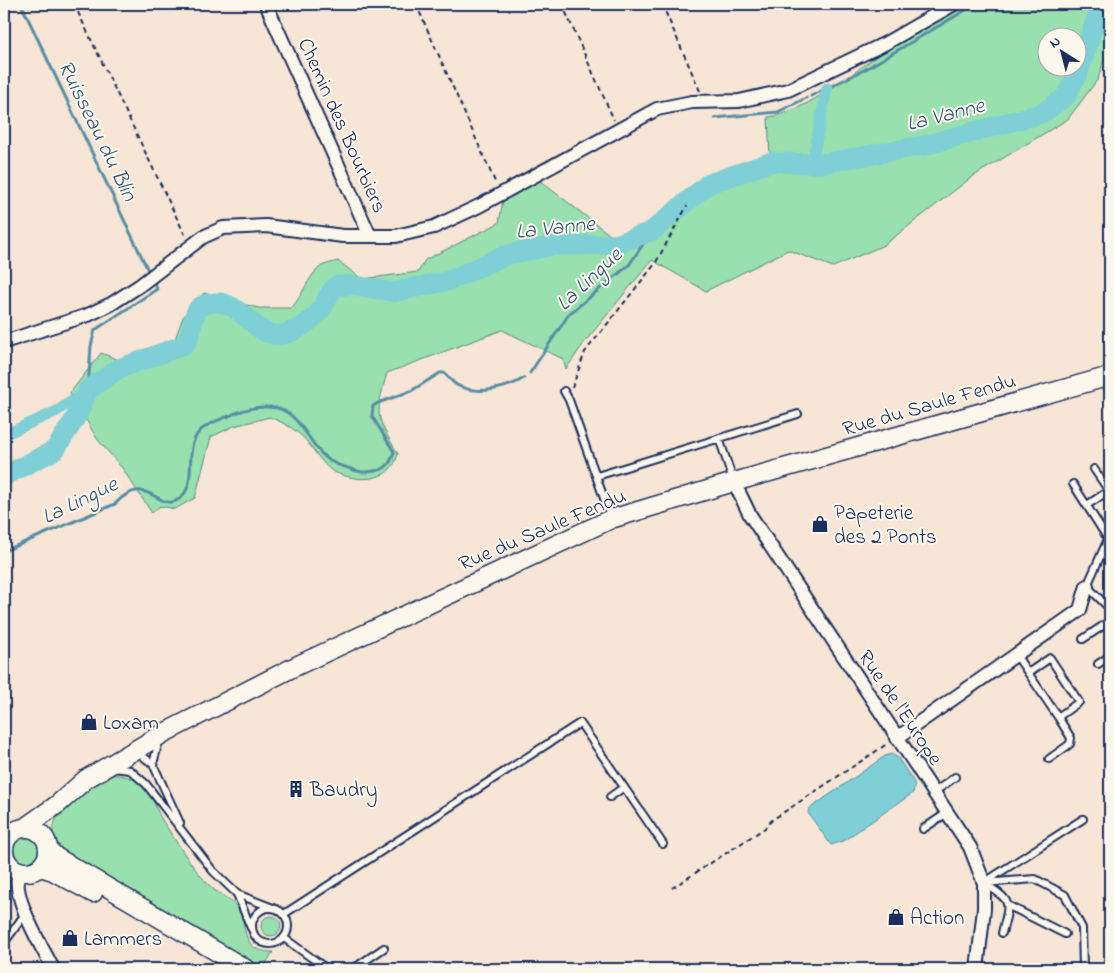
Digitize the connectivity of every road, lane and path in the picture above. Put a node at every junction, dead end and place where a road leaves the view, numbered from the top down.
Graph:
1 (74, 4) edge
2 (266, 4) edge
3 (416, 4) edge
4 (562, 4) edge
5 (662, 4) edge
6 (954, 4) edge
7 (702, 102) junction
8 (618, 129) junction
9 (501, 194) junction
10 (687, 206) dead end
11 (370, 236) junction
12 (190, 246) junction
13 (4, 342) edge
14 (1110, 376) edge
15 (564, 391) dead end
16 (569, 400) junction
17 (798, 414) dead end
18 (719, 438) junction
19 (1094, 469) dead end
20 (597, 476) junction
21 (734, 482) junction
22 (1072, 484) dead end
23 (1109, 490) edge
24 (1087, 505) junction
25 (611, 519) junction
26 (1087, 586) junction
27 (1110, 609) edge
28 (1110, 621) edge
29 (1083, 639) dead end
30 (1016, 655) junction
31 (1110, 656) edge
32 (1098, 664) dead end
33 (1028, 673) junction
34 (1058, 717) junction
35 (164, 733) junction
36 (897, 738) junction
37 (134, 750) junction
38 (1049, 758) dead end
39 (153, 764) junction
40 (107, 767) junction
41 (955, 777) dead end
42 (624, 787) junction
43 (934, 792) junction
44 (610, 796) dead end
45 (58, 804) junction
46 (947, 813) junction
47 (1084, 819) dead end
48 (24, 828) junction
49 (923, 829) dead end
50 (186, 836) junction
51 (5, 841) edge
52 (46, 843) junction
53 (663, 844) dead end
54 (10, 866) edge
55 (40, 868) junction
56 (984, 883) junction
57 (672, 888) dead end
58 (237, 894) junction
59 (1008, 906) junction
60 (272, 908) junction
61 (26, 913) junction
62 (284, 914) junction
63 (254, 933) junction
64 (1002, 933) dead end
65 (1064, 934) dead end
66 (284, 938) junction
67 (7, 939) dead end
68 (384, 948) dead end
69 (53, 969) edge
70 (225, 969) edge
71 (246, 969) edge
72 (327, 969) edge
73 (353, 969) edge
74 (976, 969) edge
75 (1083, 969) edge

1 - 12 path
2 - 11 street, Chemin des Bourbiers
3 - 9 path
4 - 8 path
5 - 7 path
6 - 7 street
7 - 8 street
8 - 9 street
9 - 11 street
10 - 16 path
11 - 12 street
12 - 13 street
14 - 21 street, Rue du Saule Fendu
15 - 16 lane
16 - 20 lane
17 - 18 lane
18 - 20 lane
18 - 21 lane
19 - 23 lane
20 - 25 lane
21 - 25 street, Rue du Saule Fendu
21 - 36 street, Rue de l'Europe
22 - 24 lane
23 - 24 lane
24 - 26 lane
25 - 35 street, Rue du Saule Fendu
26 - 27 lane
26 - 30 street
28 - 29 lane
30 - 33 lane
30 - 36 street
31 - 32 lane
33 - 34 lane
33 - 34 lane
34 - 38 lane
35 - 37 street, Rue du Saule Fendu
35 - 39 lane
36 - 43 street, Rue de l'Europe
36 - 57 path
37 - 39 lane
37 - 40 street, Rue du Saule Fendu
39 - 50 lane
40 - 45 street, Rue du Saule Fendu
40 - 50 lane
41 - 43 lane
42 - 44 lane
42 - 53 lane
42 - 62 lane
43 - 46 street, Rue de l'Europe
45 - 48 street, Rue du Saule Fendu
45 - 52 street, Rue du Saule Fendu
46 - 49 lane
46 - 56 street, Rue de l'Europe
47 - 56 lane
48 - 51 street
48 - 52 street
50 - 58 lane
51 - 54 street
52 - 55 street
52 - 71 street
54 - 55 street
54 - 61 street
55 - 70 street
56 - 59 lane
56 - 74 street, Rue de l'Europe
56 - 75 lane
58 - 60 lane
58 - 63 lane
59 - 64 lane
59 - 65 lane
60 - 62 lane
60 - 63 lane
61 - 67 lane
61 - 69 street
62 - 66 lane
63 - 66 lane
66 - 72 lane
68 - 73 lane

